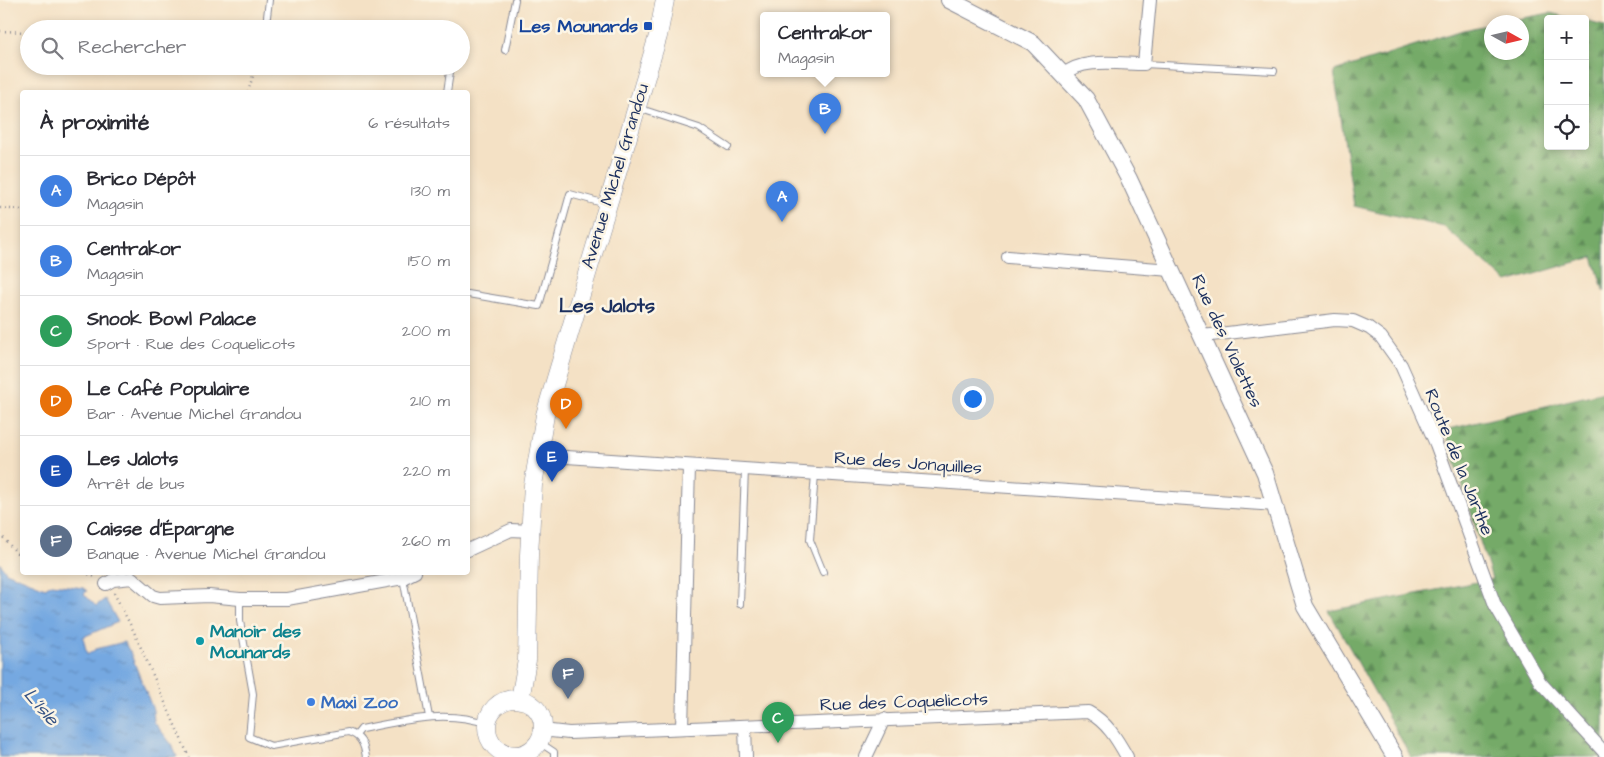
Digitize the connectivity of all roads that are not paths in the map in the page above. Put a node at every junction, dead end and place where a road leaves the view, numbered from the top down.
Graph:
1 (269, 0) edge
2 (515, 0) edge
3 (665, 0) edge
4 (675, 0) edge
5 (949, 0) edge
6 (1150, 0) edge
7 (267, 20) edge
8 (658, 36) junction
9 (505, 50) dead end
10 (1144, 64) junction
11 (1274, 71) dead end
12 (450, 75) edge
13 (1063, 75) junction
14 (447, 90) edge
15 (636, 107) junction
16 (728, 147) dead end
17 (607, 204) junction
18 (1008, 257) dead end
19 (1172, 270) junction
20 (470, 294) edge
21 (1202, 336) junction
22 (537, 455) junction
23 (689, 467) junction
24 (745, 469) junction
25 (815, 474) junction
26 (1276, 505) junction
27 (530, 531) junction
28 (470, 549) edge
29 (823, 572) dead end
30 (409, 575) edge
31 (403, 578) junction
32 (106, 584) road end
33 (240, 599) junction
34 (740, 604) dead end
35 (520, 700) junction
36 (429, 717) junction
37 (884, 719) junction
38 (486, 724) junction
39 (745, 726) junction
40 (682, 728) junction
41 (357, 734) junction
42 (541, 736) junction
43 (1604, 752) edge
44 (518, 756) edge
45 (366, 757) edge
46 (554, 757) edge
47 (746, 757) edge
48 (866, 757) edge
49 (1127, 757) edge
50 (1395, 757) edge

1 - 7 lane
2 - 9 lane
3 - 8 main road, Avenue Michel Grandou
4 - 8 main road, Avenue Michel Grandou
5 - 13 street, Rue des Violettes
6 - 10 street
8 - 15 main road, Avenue Michel Grandou
10 - 11 lane
10 - 13 street
12 - 14 lane
13 - 19 street, Rue des Violettes
15 - 16 lane
15 - 17 main road, Avenue Michel Grandou
17 - 20 lane
17 - 22 main road, Avenue Michel Grandou
18 - 19 street
19 - 21 street, Rue des Violettes
21 - 26 street, Rue des Violettes
21 - 43 street, Route de la Jarthe
22 - 23 street, Rue des Jonquilles
22 - 27 main road, Avenue Michel Grandou
23 - 24 street, Rue des Jonquilles
23 - 40 street
24 - 25 street, Rue des Jonquilles
24 - 34 lane
25 - 26 street, Rue des Jonquilles
25 - 29 lane
26 - 50 street, Rue des Violettes
27 - 28 street
27 - 35 main road, Avenue Michel Grandou
30 - 31 street
31 - 33 street
31 - 36 lane
32 - 33 street
33 - 41 lane
35 - 38 main road
35 - 42 main road
36 - 38 lane
36 - 41 lane
37 - 39 street, Rue des Coquelicots
37 - 48 street
37 - 49 street, Rue des Coquelicots
38 - 44 main road
39 - 40 street, Rue des Coquelicots
39 - 47 street
40 - 42 street, Rue des Coquelicots
41 - 45 lane
42 - 44 main road
42 - 46 lane

